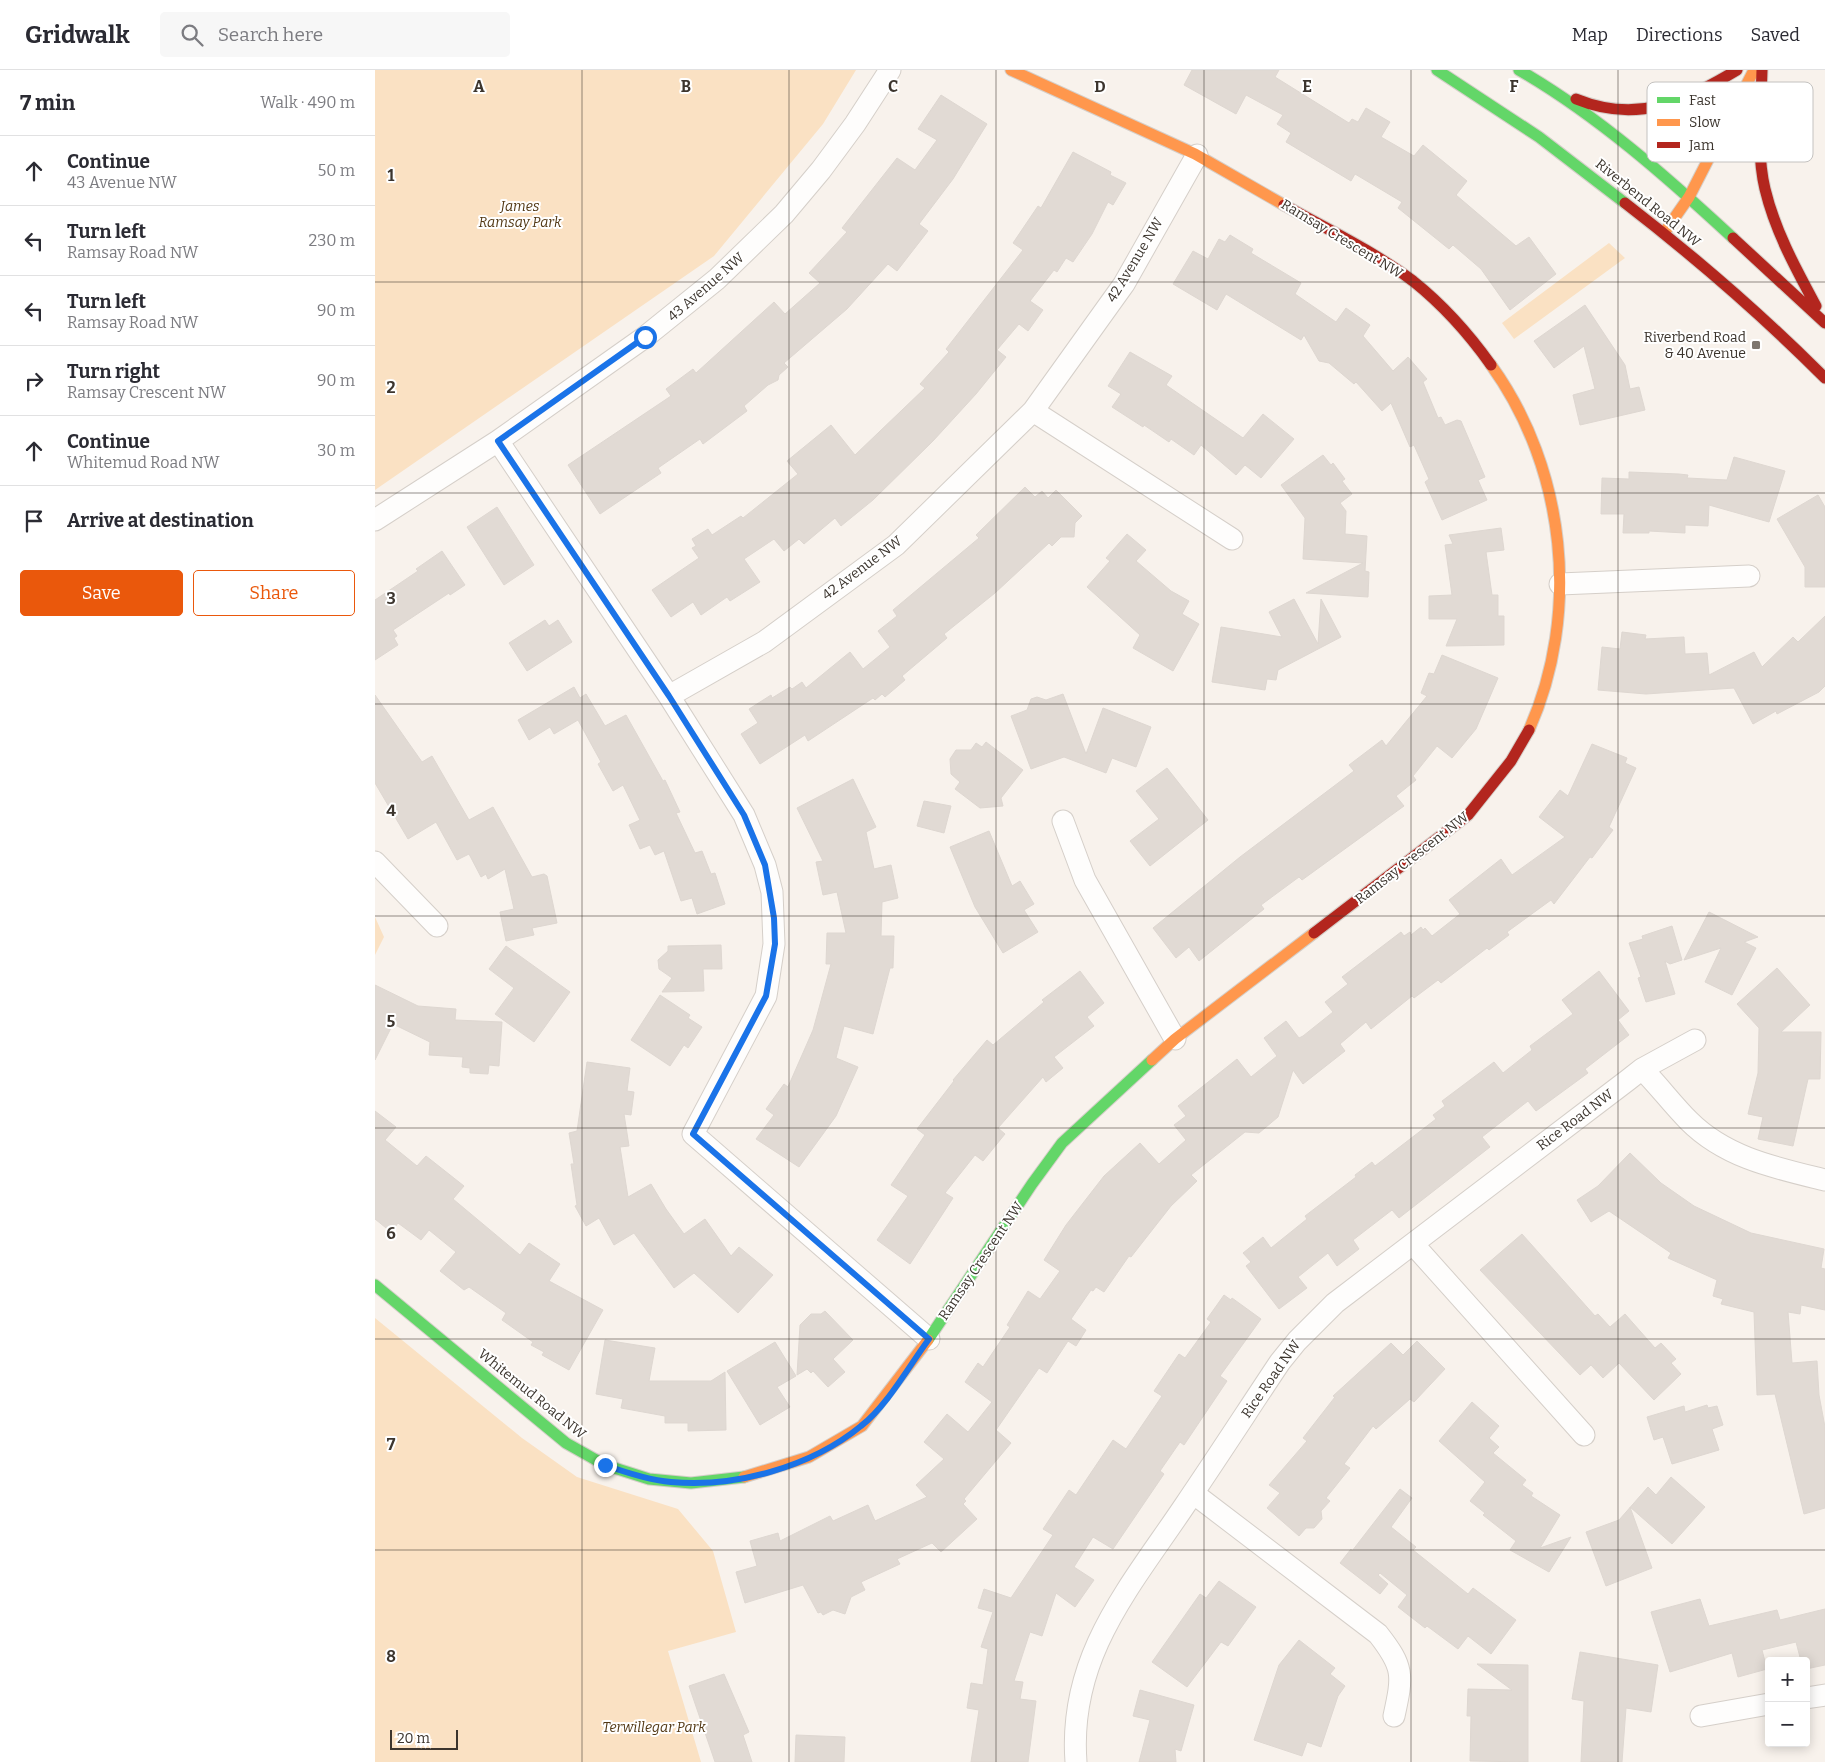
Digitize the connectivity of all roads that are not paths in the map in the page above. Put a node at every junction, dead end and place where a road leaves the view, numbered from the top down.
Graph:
1 (890, 70) edge
2 (1011, 70) edge
3 (1437, 70) edge
4 (1519, 70) edge
5 (1737, 70) edge
6 (1754, 70) edge
7 (1718, 82) edge
8 (1748, 82) edge
9 (1562, 95) junction
10 (1647, 107) edge
11 (1197, 155) junction
12 (1707, 162) edge
13 (1761, 162) edge
14 (1689, 197) junction
15 (1664, 234) junction
16 (1824, 322) edge
17 (1825, 378) edge
18 (1033, 411) junction
19 (498, 441) junction
20 (375, 520) edge
21 (1232, 540) dead end
22 (1749, 576) dead end
23 (1561, 584) junction
24 (669, 696) junction
25 (1063, 821) dead end
26 (375, 862) edge
27 (437, 926) dead end
28 (1175, 1039) junction
29 (1695, 1040) dead end
30 (1642, 1069) junction
31 (1825, 1180) edge
32 (1413, 1244) junction
33 (375, 1285) edge
34 (929, 1339) junction
35 (1584, 1435) dead end
36 (691, 1483) joint
37 (1193, 1493) junction
38 (1825, 1695) edge
39 (1810, 1697) edge
40 (1765, 1705) edge
41 (1394, 1716) dead end
42 (1701, 1716) dead end
43 (1076, 1762) edge

1 - 19 street, 43 Avenue NW
2 - 11 street, Ramsay Crescent NW
3 - 15 street, Riverbend Road NW
4 - 9 street, Riverbend Road NW
5 - 7 street
6 - 8 street
9 - 10 street
9 - 14 street, Riverbend Road NW
11 - 18 street, 42 Avenue NW
11 - 23 street, Ramsay Crescent NW
12 - 14 street
13 - 16 street
14 - 15 street
14 - 16 street, Riverbend Road NW
15 - 17 street, Riverbend Road NW
18 - 21 street
18 - 24 street, 42 Avenue NW
19 - 20 street, 43 Avenue NW
19 - 24 street
22 - 23 street
23 - 28 street, Ramsay Crescent NW
24 - 34 street
25 - 28 street
26 - 27 street
28 - 34 street, Ramsay Crescent NW
29 - 30 street, Rice Road NW
30 - 31 street
30 - 32 street, Rice Road NW
32 - 35 street
32 - 37 street, Rice Road NW
33 - 36 street, Whitemud Road NW
34 - 36 street, Ramsay Crescent NW
37 - 41 street
37 - 43 street, Rice Road NW
38 - 39 street
40 - 42 street

